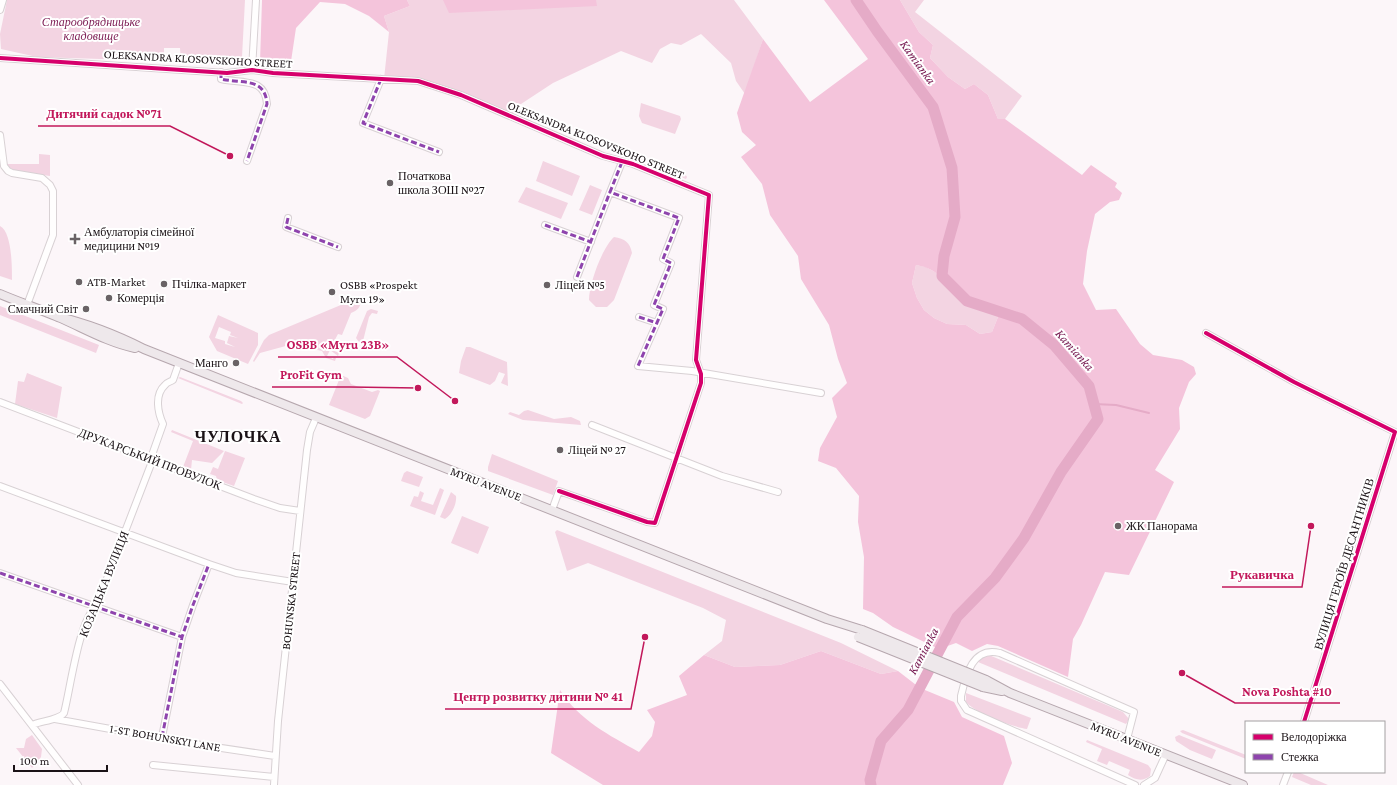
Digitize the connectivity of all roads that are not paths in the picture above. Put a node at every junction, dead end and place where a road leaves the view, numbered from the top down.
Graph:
1 (3, 0) edge
2 (256, 0) edge
3 (0, 10) edge
4 (0, 58) edge
5 (252, 70) junction
6 (221, 72) junction
7 (380, 79) junction
8 (0, 135) edge
9 (439, 152) dead end
10 (246, 161) dead end
11 (622, 162) junction
12 (610, 192) junction
13 (288, 218) dead end
14 (545, 224) dead end
15 (591, 242) junction
16 (338, 247) dead end
17 (577, 277) dead end
18 (0, 294) edge
19 (27, 305) junction
20 (639, 317) dead end
21 (657, 323) junction
22 (1206, 333) dead end
23 (179, 363) junction
24 (701, 374) junction
25 (821, 393) dead end
26 (0, 402) edge
27 (316, 418) junction
28 (592, 425) dead end
29 (676, 458) junction
30 (153, 460) junction
31 (0, 486) edge
32 (778, 492) dead end
33 (552, 510) junction
34 (300, 511) junction
35 (125, 533) junction
36 (209, 564) junction
37 (0, 573) edge
38 (293, 582) junction
39 (96, 607) junction
40 (182, 637) junction
41 (0, 684) edge
42 (54, 719) junction
43 (1304, 721) edge
44 (32, 725) junction
45 (162, 738) junction
46 (1126, 739) junction
47 (1166, 754) junction
48 (276, 756) junction
49 (153, 765) dead end
50 (1288, 773) edge
51 (274, 777) junction
52 (78, 785) edge
53 (274, 785) edge
54 (1135, 785) edge
55 (1144, 785) edge
56 (1243, 785) edge
57 (1284, 785) edge

1 - 3 street
2 - 5 street
4 - 6 street, OLEKSANDRA KLOSOVSKOHO STREET
5 - 6 street, OLEKSANDRA KLOSOVSKOHO STREET
5 - 7 street, OLEKSANDRA KLOSOVSKOHO STREET
6 - 10 street
7 - 9 street
7 - 11 street, OLEKSANDRA KLOSOVSKOHO STREET
8 - 19 street
11 - 12 street
11 - 24 street, OLEKSANDRA KLOSOVSKOHO STREET
12 - 15 street
12 - 21 street
13 - 16 street
14 - 15 street
15 - 17 street
18 - 19 main road, MYRU AVENUE
19 - 23 main road, MYRU AVENUE
20 - 21 street
21 - 24 street
22 - 43 street, ВУЛИЦЯ ГЕРОЇВ ДЕСАНТНИКІВ
23 - 27 main road, MYRU AVENUE
23 - 30 street, КОЗАЦЬКА ВУЛИЦЯ
24 - 25 street
24 - 29 street
26 - 30 street, ДРУКАРСЬКИЙ ПРОВУЛОК
27 - 33 main road, MYRU AVENUE
27 - 34 street, BOHUNSKA STREET
28 - 29 street
29 - 32 street
29 - 33 street
30 - 34 street, ДРУКАРСЬКИЙ ПРОВУЛОК
30 - 35 street, КОЗАЦЬКА ВУЛИЦЯ
31 - 35 street
33 - 46 main road, MYRU AVENUE, bridge
34 - 38 street, BOHUNSKA STREET
35 - 36 street
35 - 39 street, КОЗАЦЬКА ВУЛИЦЯ
36 - 38 street
36 - 40 street
37 - 39 street
38 - 48 street, BOHUNSKA STREET
39 - 40 street
39 - 42 street, КОЗАЦЬКА ВУЛИЦЯ
40 - 45 street
41 - 44 street
42 - 44 street
42 - 45 street, 1-ST BOHUNSKYI LANE
44 - 52 street
45 - 48 street, 1-ST BOHUNSKYI LANE
46 - 47 main road, MYRU AVENUE
46 - 54 street
47 - 55 street
47 - 56 main road, MYRU AVENUE
48 - 51 street, BOHUNSKA STREET
49 - 51 street
50 - 57 street
51 - 53 street, BOHUNSKA STREET

